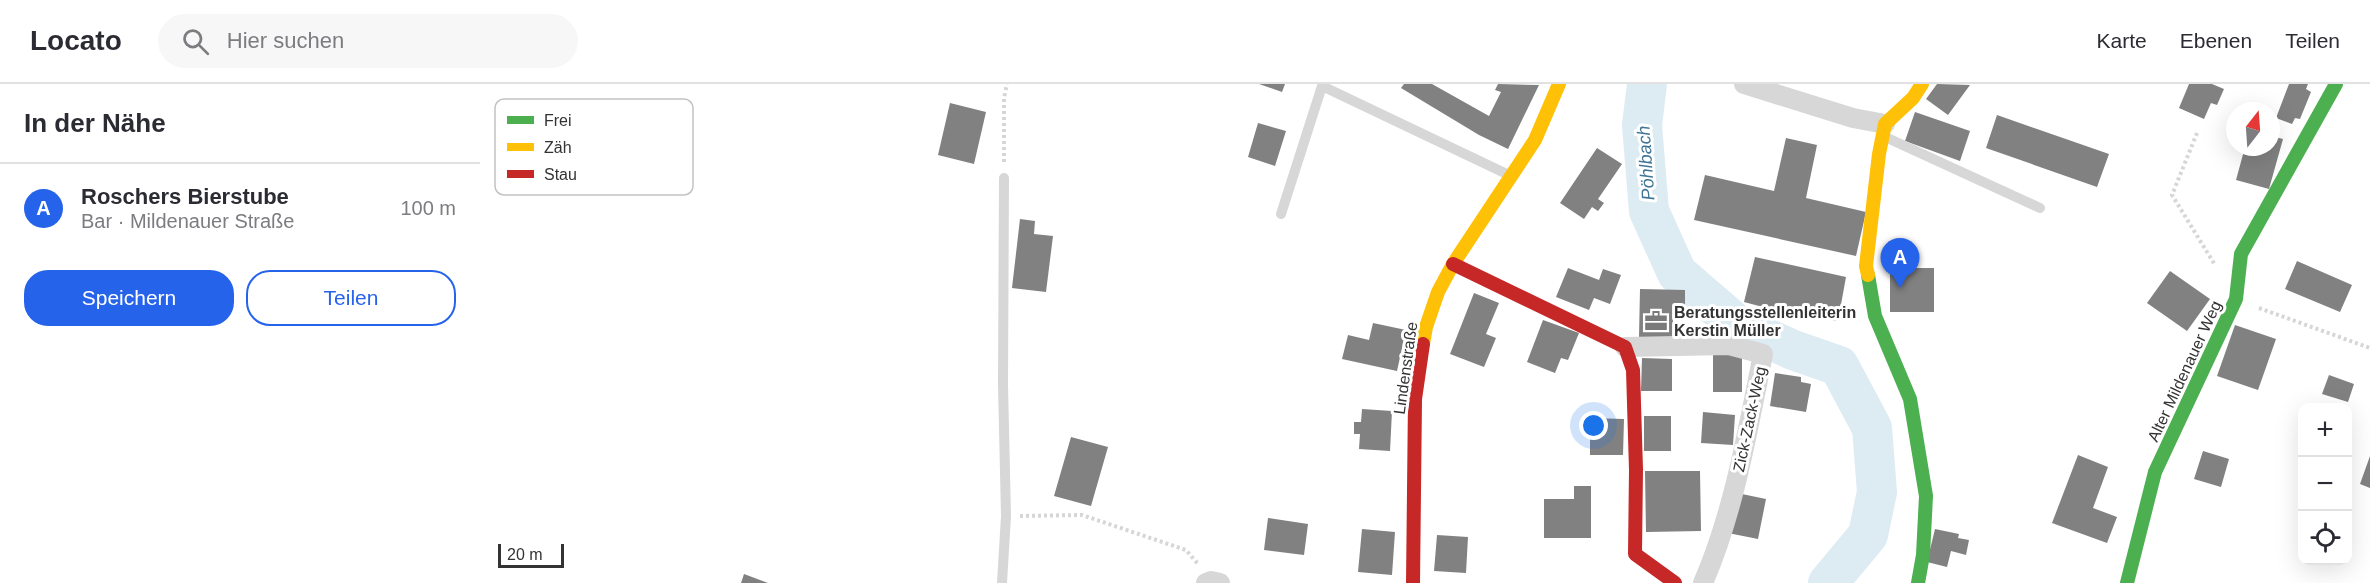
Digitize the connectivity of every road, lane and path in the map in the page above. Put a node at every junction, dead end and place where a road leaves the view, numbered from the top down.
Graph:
1 (1007, 84) edge
2 (1559, 84) edge
3 (1744, 84) edge
4 (1923, 84) edge
5 (2336, 84) edge
6 (1884, 130) junction
7 (1511, 176) junction
8 (1004, 178) joint
9 (2040, 208) dead end
10 (1281, 214) dead end
11 (1453, 264) junction
12 (1625, 346) junction
13 (1006, 516) junction
14 (1213, 582) edge
15 (1002, 583) edge
16 (1413, 583) edge
17 (1675, 583) edge
18 (1703, 583) edge
19 (1918, 583) edge
20 (2127, 583) edge

1 - 8 path
2 - 7 street, Lindenstraße
3 - 6 street
4 - 6 street
5 - 20 street, Alter Mildenauer Weg
6 - 9 lane
6 - 19 street
7 - 10 lane
7 - 11 street, Lindenstraße
8 - 13 lane
11 - 12 street, Zick-Zack-Weg
11 - 16 street, Lindenstraße
12 - 17 street
12 - 18 street, Zick-Zack-Weg
13 - 14 path
13 - 15 lane

